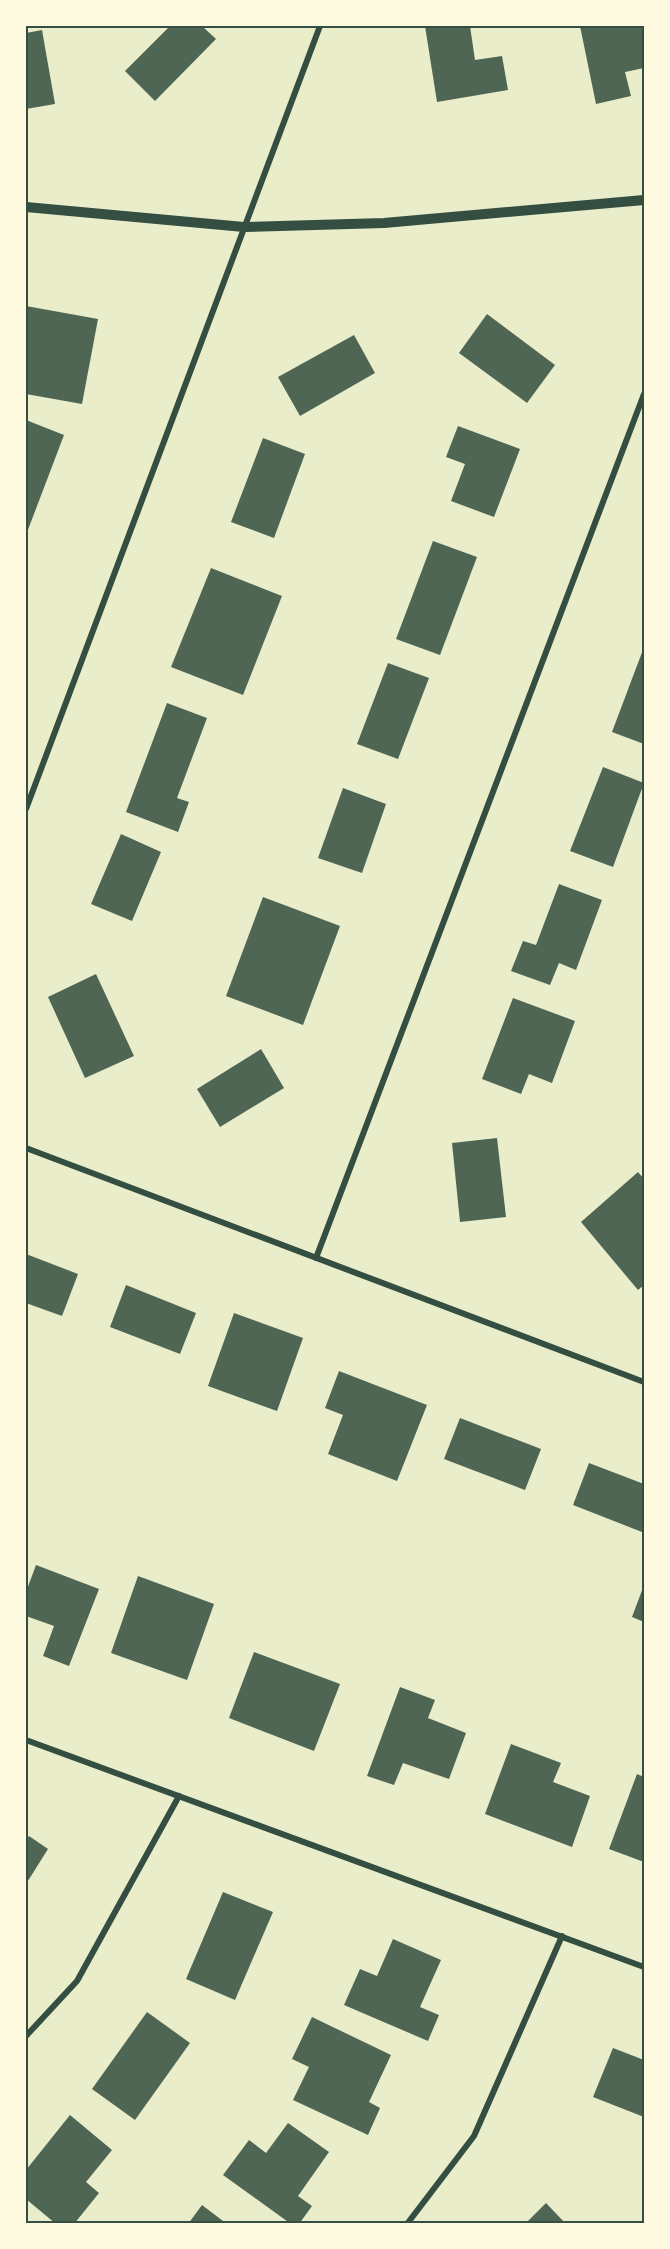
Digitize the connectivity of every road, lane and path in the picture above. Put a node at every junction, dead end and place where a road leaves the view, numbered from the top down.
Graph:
1 (320, 26) edge
2 (645, 200) edge
3 (26, 207) edge
4 (244, 227) junction
5 (645, 394) edge
6 (26, 809) edge
7 (26, 1148) edge
8 (316, 1258) junction
9 (645, 1382) edge
10 (26, 1740) edge
11 (179, 1796) junction
12 (562, 1936) junction
13 (645, 1966) edge
14 (26, 2036) edge
15 (407, 2223) edge

1 - 4 street
2 - 4 street
3 - 4 street
4 - 6 street
5 - 8 street
7 - 8 street
8 - 9 street
10 - 11 street
11 - 12 street
11 - 14 street
12 - 13 street
12 - 15 street

